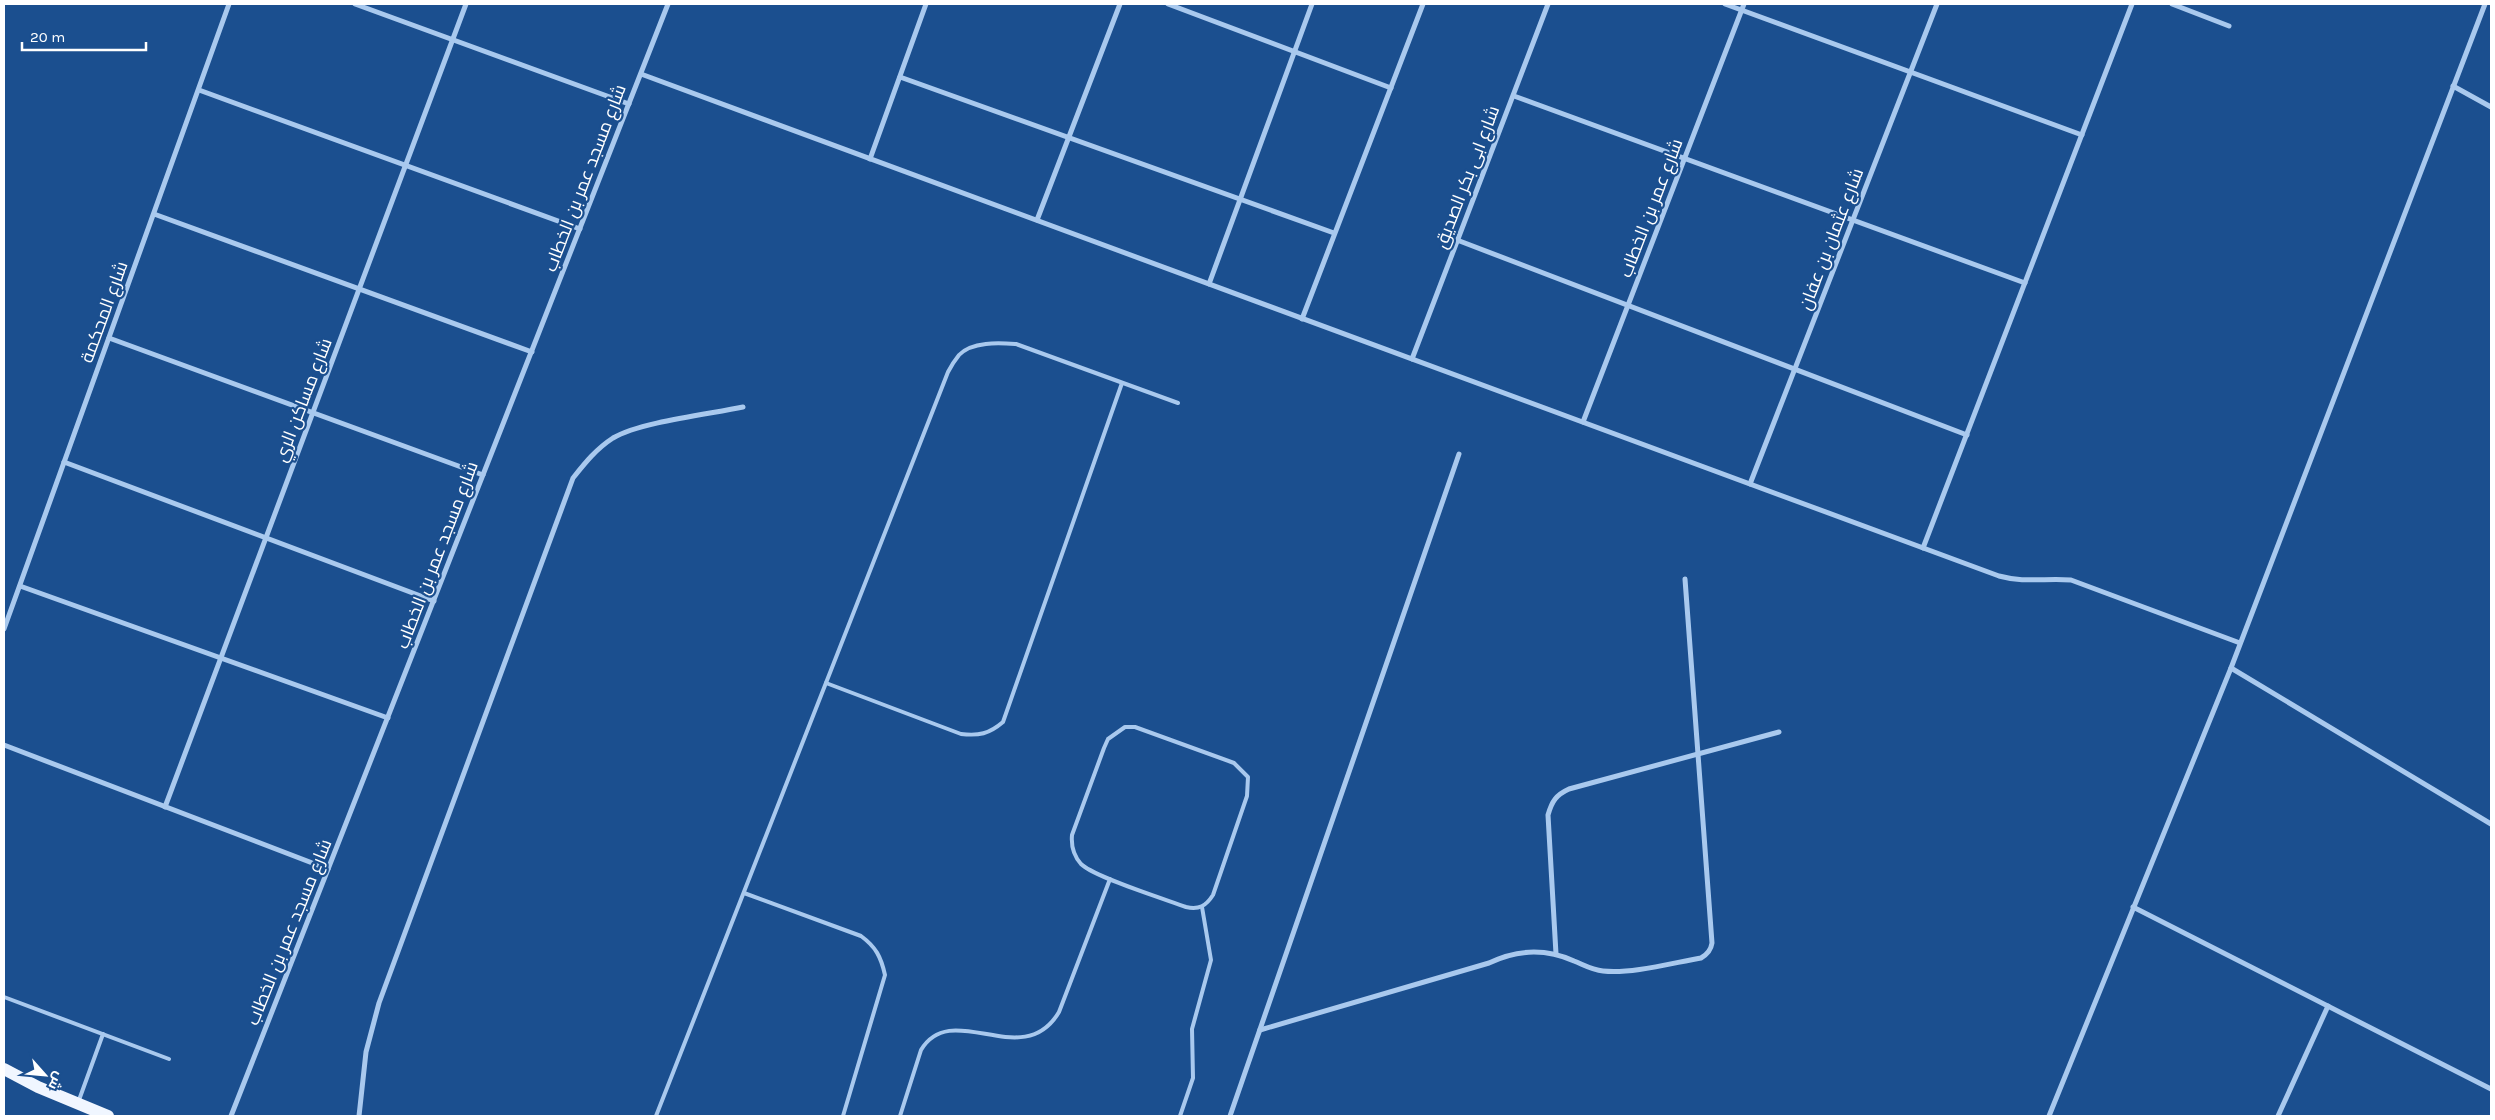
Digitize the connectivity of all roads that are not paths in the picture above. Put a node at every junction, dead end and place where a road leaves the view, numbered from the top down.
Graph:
1 (229, 4) edge
2 (354, 4) edge
3 (466, 4) edge
4 (668, 4) edge
5 (926, 4) edge
6 (1120, 4) edge
7 (1168, 4) edge
8 (1312, 4) edge
9 (1423, 4) edge
10 (1548, 4) edge
11 (1725, 4) edge
12 (1744, 4) edge
13 (1937, 4) edge
14 (2132, 4) edge
15 (2172, 4) edge
16 (2485, 4) edge
17 (1742, 10) junction
18 (2229, 26) dead end
19 (453, 40) junction
20 (1294, 52) junction
21 (1910, 72) junction
22 (641, 74) junction
23 (900, 77) junction
24 (2454, 86) junction
25 (1391, 88) junction
26 (199, 90) junction
27 (1514, 96) junction
28 (629, 104) junction
29 (2491, 107) edge
30 (2082, 136) junction
31 (1068, 137) junction
32 (1685, 158) junction
33 (870, 159) junction
34 (406, 165) junction
35 (1240, 199) junction
36 (154, 214) junction
37 (1036, 220) junction
38 (1853, 220) junction
39 (580, 229) junction
40 (1334, 233) junction
41 (1457, 240) junction
42 (2025, 283) junction
43 (1209, 284) junction
44 (360, 288) junction
45 (1628, 306) junction
46 (1302, 319) junction
47 (109, 338) junction
48 (532, 352) junction
49 (1412, 359) junction
50 (1795, 369) junction
51 (1122, 383) junction
52 (1178, 403) dead end
53 (743, 407) dead end
54 (313, 413) junction
55 (1583, 422) junction
56 (1967, 435) junction
57 (1459, 454) dead end
58 (64, 462) junction
59 (483, 475) junction
60 (1750, 484) junction
61 (267, 537) junction
62 (1924, 548) junction
63 (1685, 579) dead end
64 (20, 586) junction
65 (434, 601) junction
66 (4, 629) edge
67 (2240, 643) junction
68 (221, 658) junction
69 (2231, 668) junction
70 (826, 683) junction
71 (388, 718) junction
72 (1779, 732) dead end
73 (4, 745) edge
74 (1698, 754) junction
75 (166, 807) junction
76 (2491, 824) edge
77 (328, 869) junction
78 (1110, 879) junction
79 (744, 893) junction
80 (1202, 907) junction
81 (2133, 907) junction
82 (1556, 954) junction
83 (4, 997) edge
84 (2328, 1006) junction
85 (1260, 1030) junction
86 (103, 1034) junction
87 (169, 1060) dead end
88 (4, 1069) edge
89 (2491, 1089) edge
90 (77, 1105) junction
91 (108, 1116) edge
92 (231, 1116) edge
93 (360, 1116) edge
94 (656, 1116) edge
95 (843, 1116) edge
96 (900, 1116) edge
97 (1180, 1116) edge
98 (1230, 1116) edge
99 (2049, 1116) edge
100 (2278, 1116) edge

1 - 26 street, شارع المحكمة
2 - 19 street
3 - 19 street, شارع مساكن الري
4 - 22 street, شارع مسجد عمر بن الخطاب
5 - 23 street
6 - 31 street
7 - 20 street
8 - 20 street
9 - 25 street
10 - 27 street, شارع ابى بكر الصديق
11 - 17 street
12 - 17 street, شارع عمر بن الخطاب
13 - 21 street, شارع عثمان بن عفان
14 - 30 street
15 - 18 street
16 - 24 street
17 - 21 street
17 - 32 street, شارع عمر بن الخطاب
19 - 28 street
19 - 34 street, شارع مساكن الري
20 - 25 street
20 - 35 street
21 - 30 street
21 - 38 street, شارع عثمان بن عفان
22 - 28 street, شارع مسجد عمر بن الخطاب
22 - 33 street
23 - 31 street
23 - 33 street
24 - 29 street
24 - 67 street
25 - 40 street
26 - 34 street
26 - 36 street, شارع المحكمة
27 - 32 street
27 - 41 street, شارع ابى بكر الصديق
28 - 39 street, شارع مسجد عمر بن الخطاب
30 - 42 street
31 - 35 street
31 - 37 street
32 - 38 street
32 - 45 street, شارع عمر بن الخطاب
33 - 37 street
34 - 39 street
34 - 44 street, شارع مساكن الري
35 - 40 street
35 - 43 street
36 - 44 street
36 - 47 street, شارع المحكمة
37 - 43 street
38 - 42 street
38 - 50 street, شارع عثمان بن عفان
39 - 48 street, شارع مسجد عمر بن الخطاب
40 - 46 street
41 - 45 street
41 - 49 street, شارع ابى بكر الصديق
42 - 56 street
43 - 46 street
44 - 48 street
44 - 54 street, شارع مساكن الري
45 - 50 street
45 - 55 street, شارع عمر بن الخطاب
46 - 49 street
47 - 54 street
47 - 58 street, شارع المحكمة
48 - 59 street, شارع مسجد عمر بن الخطاب
49 - 55 street
50 - 56 street
50 - 60 street, شارع عثمان بن عفان
51 - 52 lane
51 - 70 lane
51 - 70 lane
53 - 93 street
54 - 59 street
54 - 61 street, شارع مساكن الري
55 - 60 street
56 - 62 street
57 - 85 street
58 - 61 street
58 - 64 street, شارع المحكمة
59 - 65 street, شارع مسجد عمر بن الخطاب
60 - 62 street
61 - 65 street
61 - 68 street, شارع مساكن الري
62 - 67 street
63 - 74 street
64 - 66 street, شارع المحكمة
64 - 68 street
65 - 71 street, شارع مسجد عمر بن الخطاب
67 - 69 street
68 - 71 street
68 - 75 street, شارع مساكن الري
69 - 76 street
69 - 81 street
70 - 79 lane
71 - 77 street, شارع مسجد عمر بن الخطاب
72 - 74 street
73 - 75 street
74 - 82 street
74 - 82 street
75 - 77 street
77 - 92 street, شارع مسجد عمر بن الخطاب
78 - 80 lane
78 - 80 lane
78 - 96 lane
79 - 94 lane
79 - 95 lane
80 - 97 lane
81 - 84 street
81 - 99 street
82 - 85 street
83 - 86 lane
84 - 89 street
84 - 100 street
85 - 98 street
86 - 87 lane
86 - 90 lane
88 - 90 main road
90 - 91 main road

